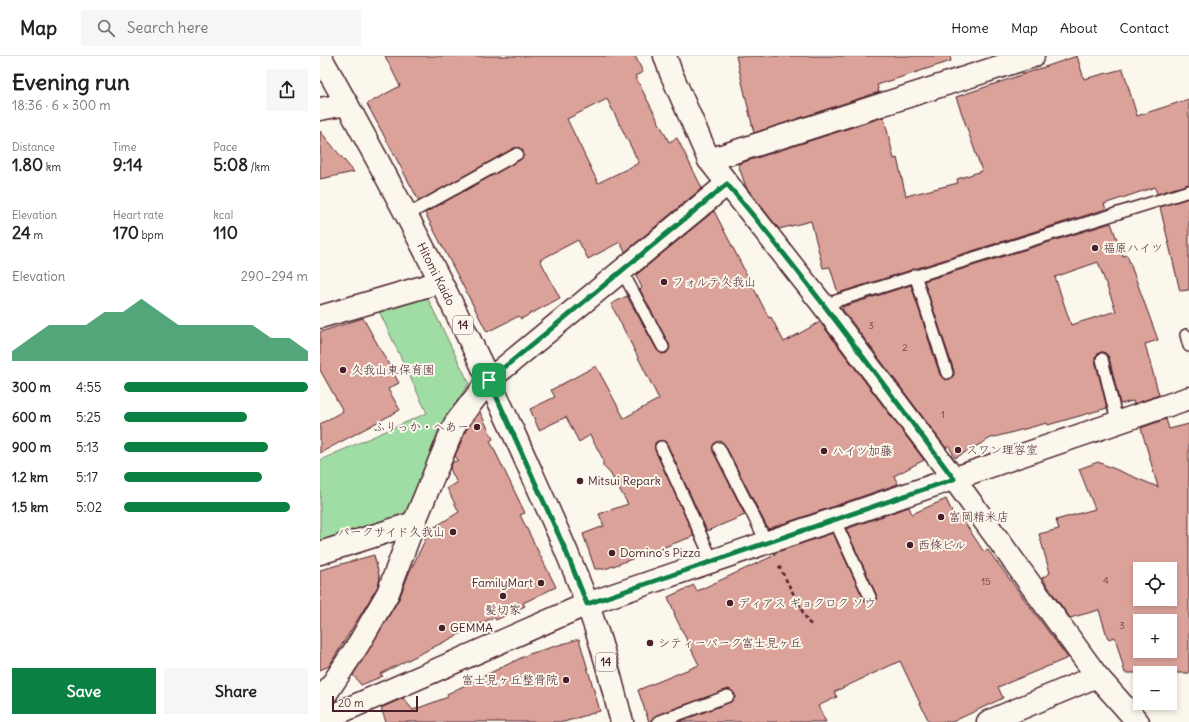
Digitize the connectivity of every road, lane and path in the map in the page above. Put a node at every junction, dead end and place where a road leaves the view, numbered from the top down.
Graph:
1 (320, 56) edge
2 (665, 56) edge
3 (1033, 56) edge
4 (347, 104) junction
5 (320, 109) edge
6 (517, 154) dead end
7 (709, 160) junction
8 (727, 184) junction
9 (1189, 191) edge
10 (407, 215) junction
11 (622, 270) junction
12 (915, 275) junction
13 (440, 282) junction
14 (823, 305) junction
15 (320, 317) edge
16 (663, 347) dead end
17 (1102, 359) dead end
18 (948, 373) dead end
19 (489, 380) junction
20 (1189, 398) edge
21 (1117, 421) junction
22 (661, 447) dead end
23 (719, 448) dead end
24 (954, 479) junction
25 (834, 520) junction
26 (414, 523) junction
27 (767, 543) junction
28 (320, 553) edge
29 (713, 562) junction
30 (870, 597) dead end
31 (587, 604) junction
32 (813, 626) dead end
33 (1097, 676) junction
34 (728, 696) dead end
35 (320, 703) edge
36 (320, 721) edge
37 (622, 722) edge
38 (658, 722) edge
39 (988, 722) edge
40 (1138, 722) edge

1 - 4 street, Hitomi Kaido / 14
2 - 7 street
3 - 7 street
4 - 5 street
4 - 10 street, Hitomi Kaido / 14
6 - 10 lane
7 - 8 street
8 - 11 street
8 - 14 street
9 - 12 lane
10 - 13 street, Hitomi Kaido / 14
11 - 16 lane
11 - 19 street
12 - 14 lane
12 - 18 lane
13 - 15 street
13 - 19 street, Hitomi Kaido / 14
14 - 24 street
17 - 21 lane
19 - 26 street
19 - 31 street, Hitomi Kaido / 14
20 - 21 street
21 - 24 street
22 - 29 lane
23 - 27 lane
24 - 25 street
24 - 33 street
25 - 27 street
25 - 30 lane
26 - 28 street
26 - 35 street
27 - 29 street
27 - 32 path
29 - 31 street
31 - 36 street
31 - 37 street, Hitomi Kaido / 14
33 - 39 street
33 - 40 street
34 - 38 lane

